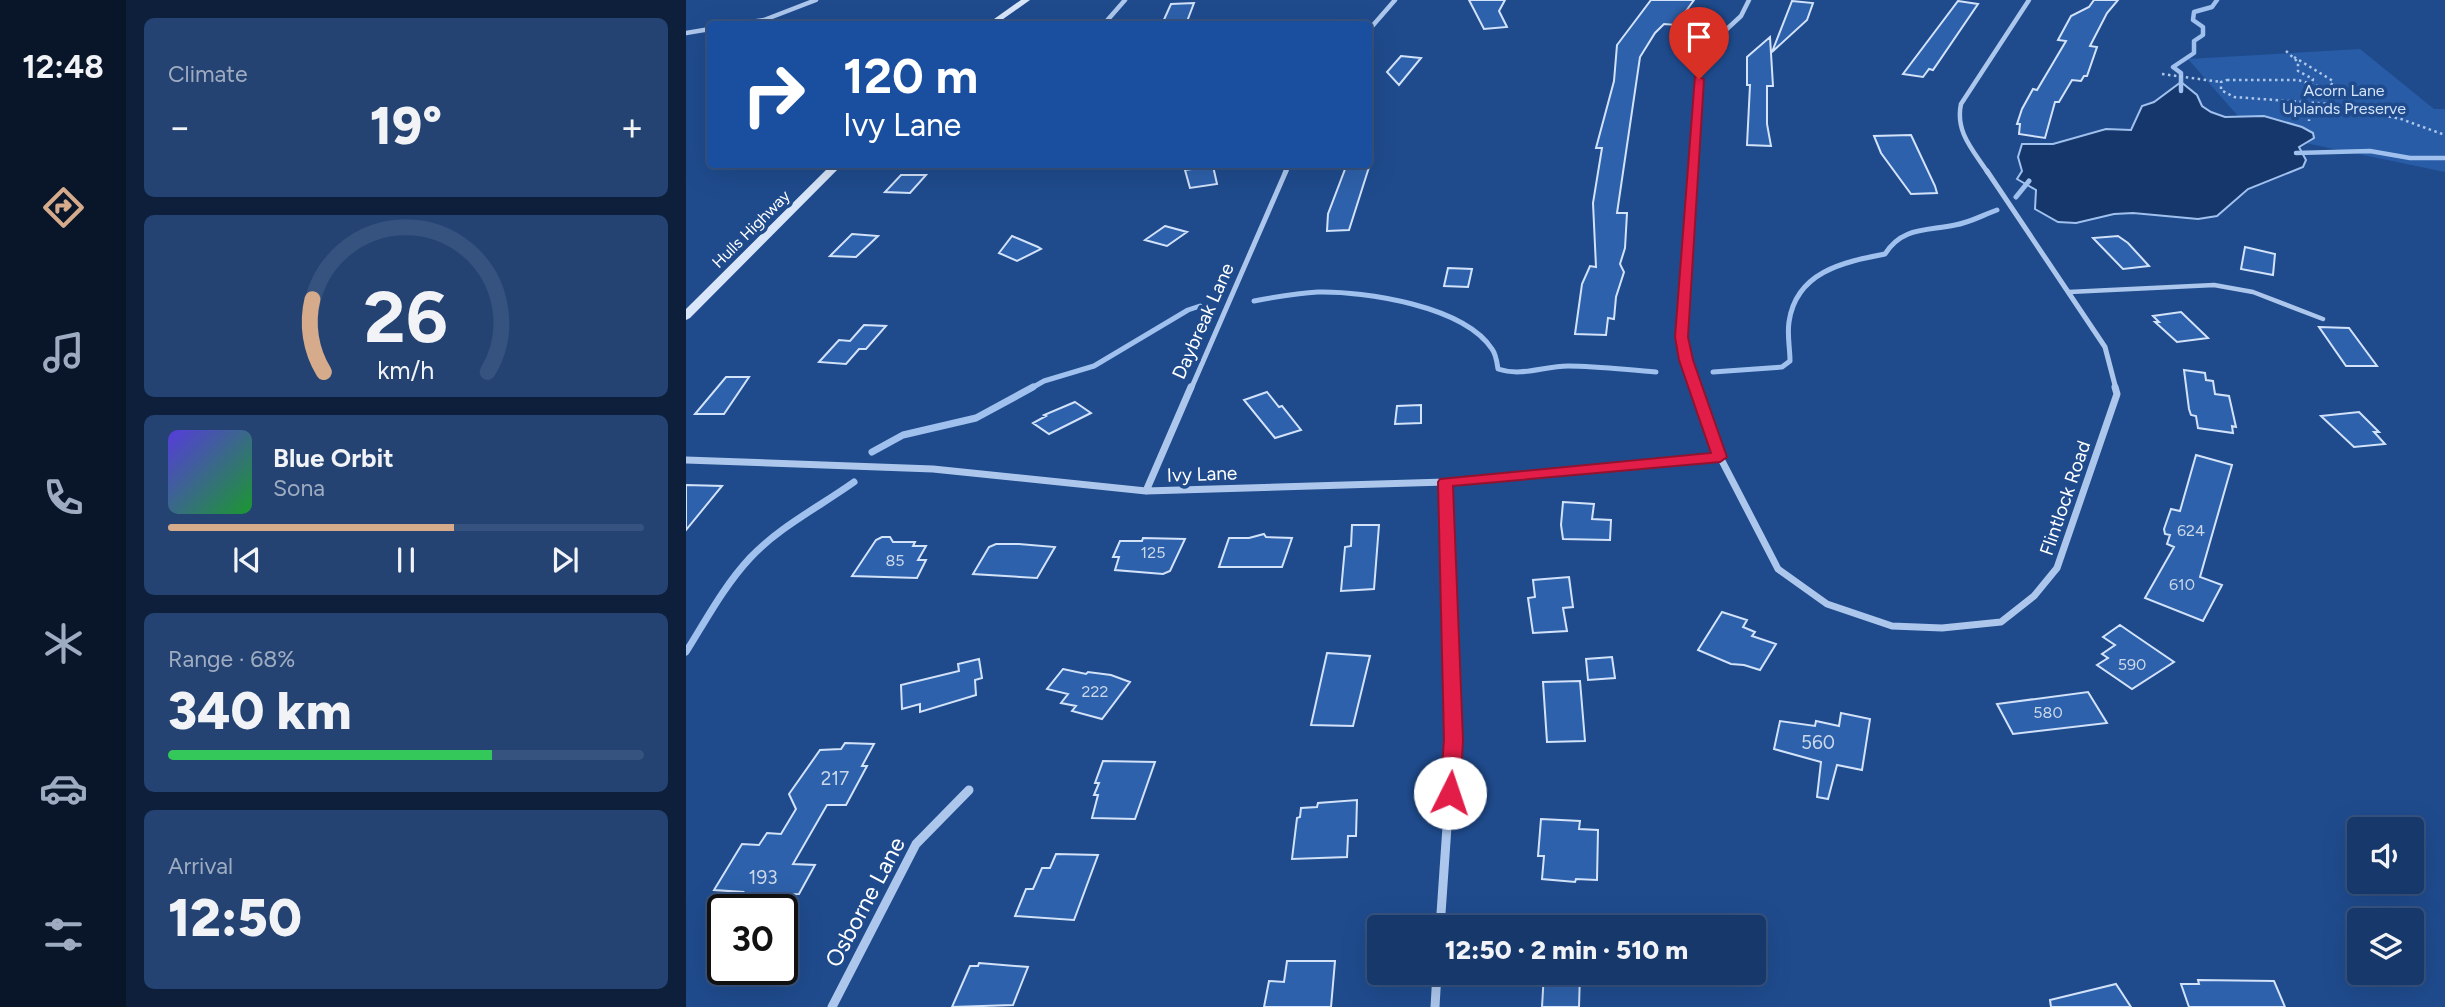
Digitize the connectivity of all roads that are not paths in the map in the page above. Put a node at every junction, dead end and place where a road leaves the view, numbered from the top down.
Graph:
1 (816, 0) edge
2 (1026, 0) edge
3 (1125, 0) edge
4 (1395, 0) edge
5 (1749, 0) edge
6 (2029, 0) edge
7 (757, 21) edge
8 (995, 21) edge
9 (1107, 21) edge
10 (1372, 26) edge
11 (707, 30) edge
12 (686, 33) edge
13 (834, 168) edge
14 (1288, 168) edge
15 (2068, 292) junction
16 (686, 316) edge
17 (2323, 318) dead end
18 (1720, 457) junction
19 (686, 460) edge
20 (1445, 482) junction
21 (1146, 491) junction
22 (969, 790) dead end
23 (1441, 915) edge
24 (1436, 985) edge
25 (832, 1007) edge
26 (1435, 1007) edge

1 - 7 street
2 - 8 street
3 - 9 street
4 - 10 street
5 - 18 street, Flintlock Road
6 - 15 street, Flintlock Road
11 - 12 street
13 - 16 street, Hulls Highway
14 - 21 street, Daybreak Lane
15 - 17 lane
15 - 18 street, Flintlock Road
18 - 20 street, Ivy Lane
19 - 21 street, Ivy Lane
20 - 21 street, Ivy Lane
20 - 23 street
22 - 25 street, Osborne Lane
24 - 26 street

